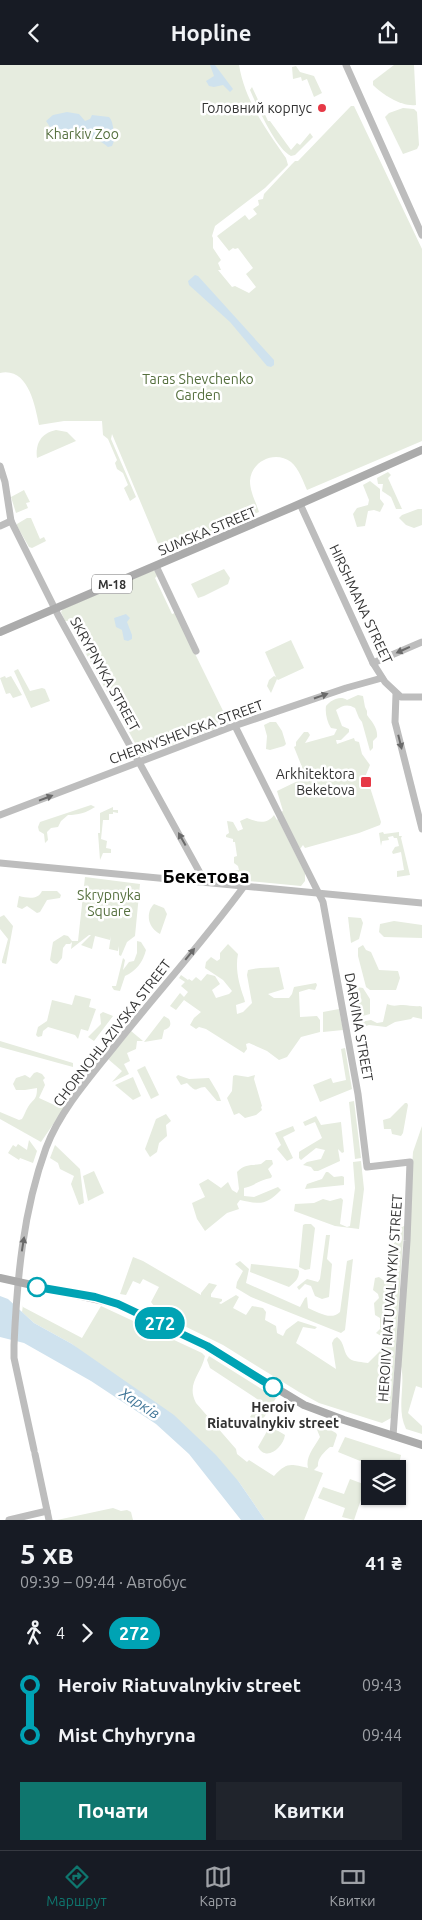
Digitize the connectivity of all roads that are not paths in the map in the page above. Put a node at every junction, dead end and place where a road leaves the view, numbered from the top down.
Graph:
1 (346, 65) edge
2 (422, 235) edge
3 (422, 450) edge
4 (0, 466) edge
5 (300, 504) junction
6 (11, 521) junction
7 (0, 526) edge
8 (156, 566) junction
9 (56, 609) junction
10 (0, 632) edge
11 (422, 641) edge
12 (196, 651) dead end
13 (374, 663) junction
14 (382, 678) junction
15 (396, 694) junction
16 (422, 697) edge
17 (235, 726) junction
18 (139, 761) junction
19 (0, 815) edge
20 (422, 829) edge
21 (0, 863) edge
22 (205, 882) junction
23 (245, 885) junction
24 (319, 893) junction
25 (422, 903) edge
26 (410, 1162) joint
27 (0, 1278) edge
28 (18, 1283) junction
29 (393, 1436) junction
30 (422, 1445) edge
31 (47, 1511) junction
32 (9, 1520) edge
33 (49, 1520) edge

1 - 2 street
3 - 5 main road, SUMSKA STREET
4 - 6 street, SKRYPNYKA STREET
5 - 8 main road, SUMSKA STREET
5 - 13 street, HIRSHMANA STREET
6 - 7 street
6 - 9 street, SKRYPNYKA STREET
8 - 9 main road, SUMSKA STREET / М-18
8 - 12 street
9 - 10 main road, SUMSKA STREET / М-18
9 - 18 street, SKRYPNYKA STREET
11 -> 13 street
13 - 14 street, HIRSHMANA STREET
14 - 15 street, HIRSHMANA STREET
17 -> 14 street, CHERNYSHEVSKA STREET
15 - 16 street
15 -> 20 street
17 - 18 street, CHERNYSHEVSKA STREET
17 - 24 street, DARVINA STREET
19 -> 18 street, CHERNYSHEVSKA STREET
22 -> 18 street, SKRYPNYKA STREET
21 - 22 street
22 - 23 street
23 - 24 street
28 -> 23 street, CHORNOHLAZIVSKA STREET
24 - 25 street
24 - 26 street, DARVINA STREET
26 - 29 street, HEROIIV RIATUVALNYKIV STREET
27 - 28 main road
28 - 29 main road
28 - 31 street, CHORNOHLAZIVSKA STREET
29 - 30 main road
31 - 32 street
31 - 33 street, CHORNOHLAZIVSKA STREET

